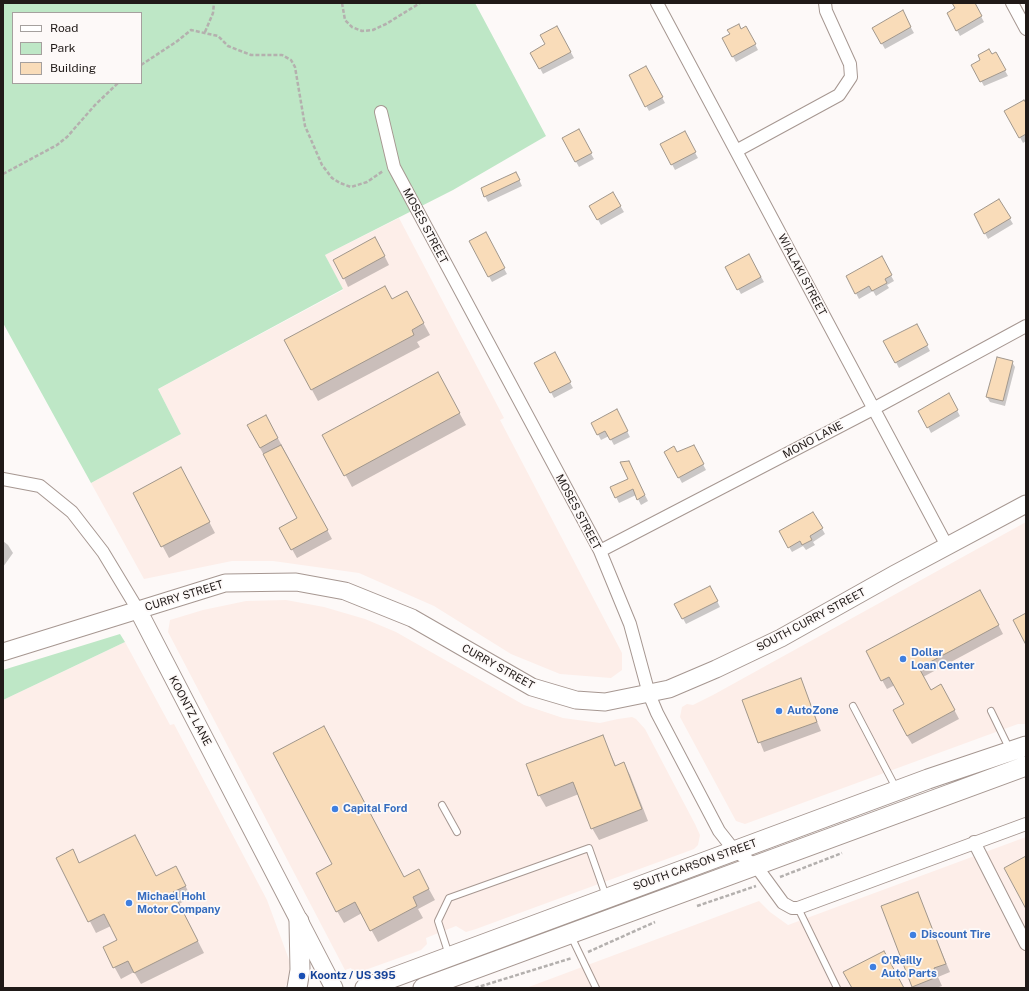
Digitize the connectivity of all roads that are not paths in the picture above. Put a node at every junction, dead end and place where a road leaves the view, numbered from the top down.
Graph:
1 (657, 3) edge
2 (825, 3) edge
3 (1012, 3) edge
4 (1026, 29) edge
5 (381, 112) dead end
6 (736, 151) junction
7 (1026, 326) edge
8 (873, 408) junction
9 (3, 479) edge
10 (1026, 504) edge
11 (947, 546) junction
12 (600, 551) junction
13 (138, 610) junction
14 (3, 652) edge
15 (649, 694) junction
16 (584, 701) joint
17 (853, 706) dead end
18 (991, 712) dead end
19 (1018, 748) edge
20 (1026, 766) edge
21 (897, 790) junction
22 (442, 805) dead end
23 (1026, 824) edge
24 (457, 832) dead end
25 (974, 842) junction
26 (734, 850) junction
27 (756, 866) junction
28 (607, 898) junction
29 (798, 908) junction
30 (299, 921) junction
31 (571, 934) junction
32 (1026, 944) edge
33 (450, 957) junction
34 (296, 988) edge
35 (334, 988) edge
36 (365, 988) edge
37 (423, 988) edge
38 (596, 988) edge
39 (836, 988) edge

1 - 6 street, WIALAKI STREET
2 - 6 street
3 - 4 street
5 - 12 street, MOSES STREET
6 - 8 street, WIALAKI STREET
7 - 8 street, MONO LANE
8 - 11 street, WIALAKI STREET
8 - 12 street, MONO LANE
9 - 13 street, KOONTZ LANE
10 - 11 street, SOUTH CURRY STREET
11 - 15 street, SOUTH CURRY STREET
12 - 15 street, MOSES STREET
13 - 14 street, CURRY STREET
13 - 16 street, CURRY STREET
13 - 30 street, KOONTZ LANE
15 - 16 street, SOUTH CURRY STREET
15 - 26 street, MOSES STREET
17 - 21 lane
18 - 19 lane
19 - 21 main road, SOUTH CARSON STREET
20 - 27 main road, SOUTH CARSON STREET
21 - 26 main road, SOUTH CARSON STREET
22 - 24 lane
23 - 25 street
25 - 29 street
25 - 32 street
26 - 27 street, MOSES STREET
26 - 28 main road, SOUTH CARSON STREET
27 - 29 street, MOSES STREET
27 - 31 main road, SOUTH CARSON STREET
28 - 33 main road, SOUTH CARSON STREET
28 - 33 lane
29 - 39 lane
30 - 34 main road
30 - 35 street, KOONTZ LANE
31 - 37 main road, SOUTH CARSON STREET
31 - 38 lane
33 - 36 main road, SOUTH CARSON STREET

